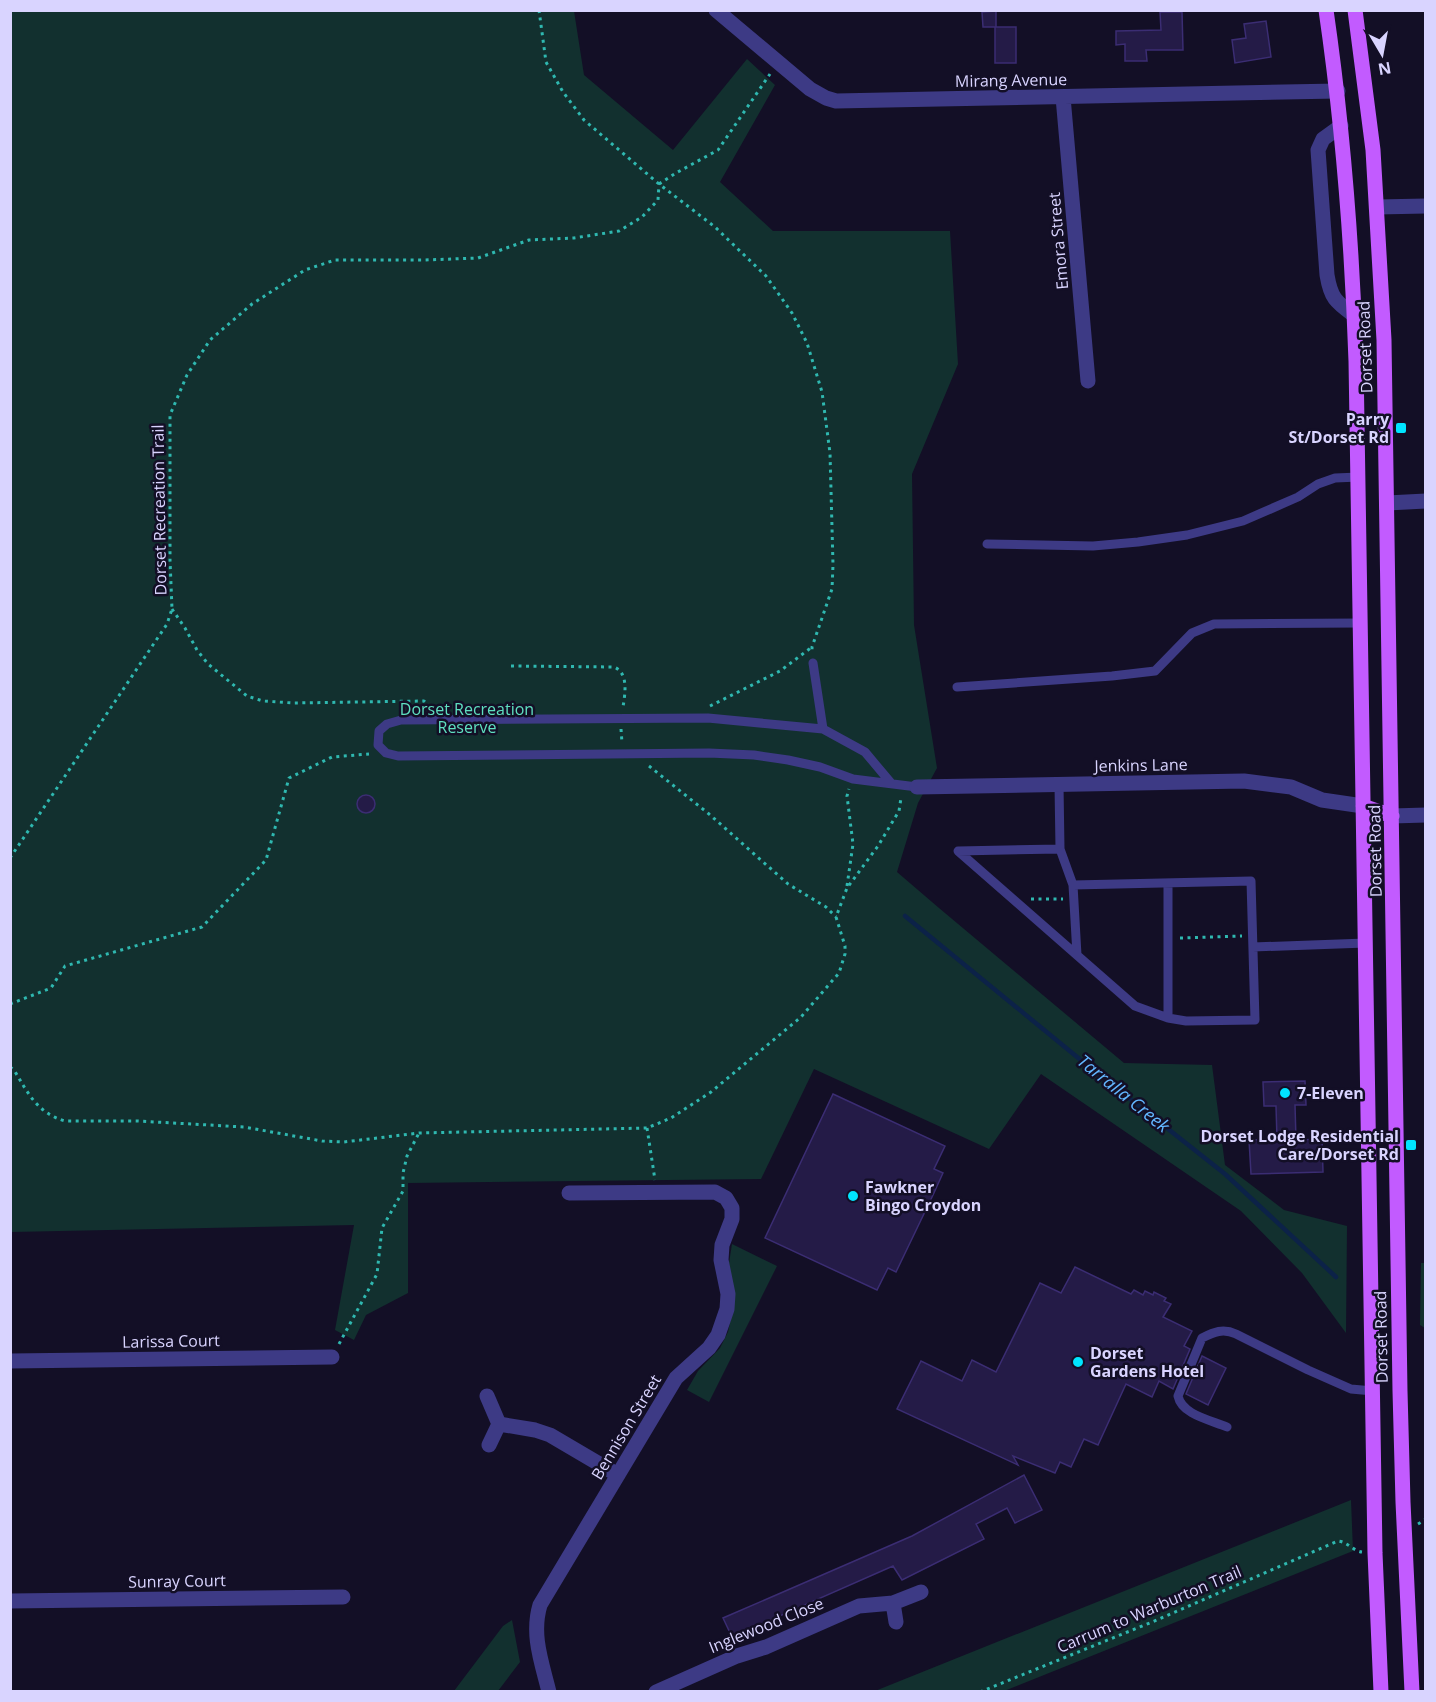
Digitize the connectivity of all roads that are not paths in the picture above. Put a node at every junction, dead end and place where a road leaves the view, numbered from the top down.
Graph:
1 (716, 10) edge
2 (1326, 10) edge
3 (1355, 10) edge
4 (1338, 91) junction
5 (1063, 97) junction
6 (1341, 126) junction
7 (1425, 206) edge
8 (1377, 207) junction
9 (1349, 210) junction
10 (1355, 316) junction
11 (1089, 381) dead end
12 (1359, 477) junction
13 (1425, 501) edge
14 (1386, 503) junction
15 (987, 544) dead end
16 (1361, 623) junction
17 (813, 663) dead end
18 (957, 687) dead end
19 (823, 729) junction
20 (891, 783) junction
21 (1059, 785) junction
22 (910, 786) joint
23 (1363, 806) junction
24 (1425, 815) edge
25 (1392, 816) junction
26 (1060, 849) junction
27 (1168, 883) junction
28 (1073, 885) junction
29 (1366, 943) junction
30 (1253, 947) junction
31 (1077, 955) junction
32 (1168, 1018) junction
33 (1368, 1091) junction
34 (1396, 1091) junction
35 (569, 1193) dead end
36 (332, 1356) road end
37 (10, 1361) edge
38 (1373, 1391) junction
39 (1400, 1391) junction
40 (487, 1396) dead end
41 (499, 1424) junction
42 (1227, 1427) dead end
43 (489, 1445) dead end
44 (618, 1474) junction
45 (921, 1592) dead end
46 (343, 1597) dead end
47 (10, 1601) edge
48 (893, 1603) junction
49 (896, 1622) dead end
50 (549, 1692) edge
51 (656, 1692) edge
52 (1381, 1692) edge
53 (1412, 1692) edge

1 - 5 street, Mirang Avenue
2 - 4 main road, Dorset Road
3 - 8 main road, Dorset Road
4 - 5 street, Mirang Avenue
4 - 6 main road, Dorset Road
5 - 11 street, Emora Street
6 - 9 main road, Dorset Road
6 - 10 street
7 - 8 street
8 - 9 main road
8 - 14 main road, Dorset Road
9 - 10 main road, Dorset Road
10 - 12 main road, Dorset Road
12 - 15 lane
12 - 16 main road, Dorset Road
13 - 14 street
14 - 25 main road, Dorset Road
16 - 18 lane
16 - 23 main road, Dorset Road
17 - 19 lane
19 - 20 lane
19 - 20 lane
20 - 22 lane
21 - 22 street, Jenkins Lane
21 - 23 street, Jenkins Lane
21 - 26 lane
23 - 25 main road
23 - 29 main road, Dorset Road
24 - 25 street
25 - 34 main road, Dorset Road
26 - 28 lane
26 - 31 lane
27 - 28 lane
27 - 30 lane
27 - 32 lane
28 - 31 lane
29 - 30 lane
29 - 33 main road, Dorset Road
30 - 32 lane
31 - 32 lane
33 - 34 main road
33 - 38 main road, Dorset Road
34 - 39 main road, Dorset Road
35 - 44 street, Bennison Street
36 - 37 street, Larissa Court
38 - 39 main road
38 - 42 lane
38 - 52 main road, Dorset Road
39 - 53 main road, Dorset Road
40 - 41 street
41 - 43 street
41 - 44 street
44 - 50 street, Bennison Street
45 - 48 street, Inglewood Close
46 - 47 street, Sunray Court
48 - 49 street
48 - 51 street, Inglewood Close

